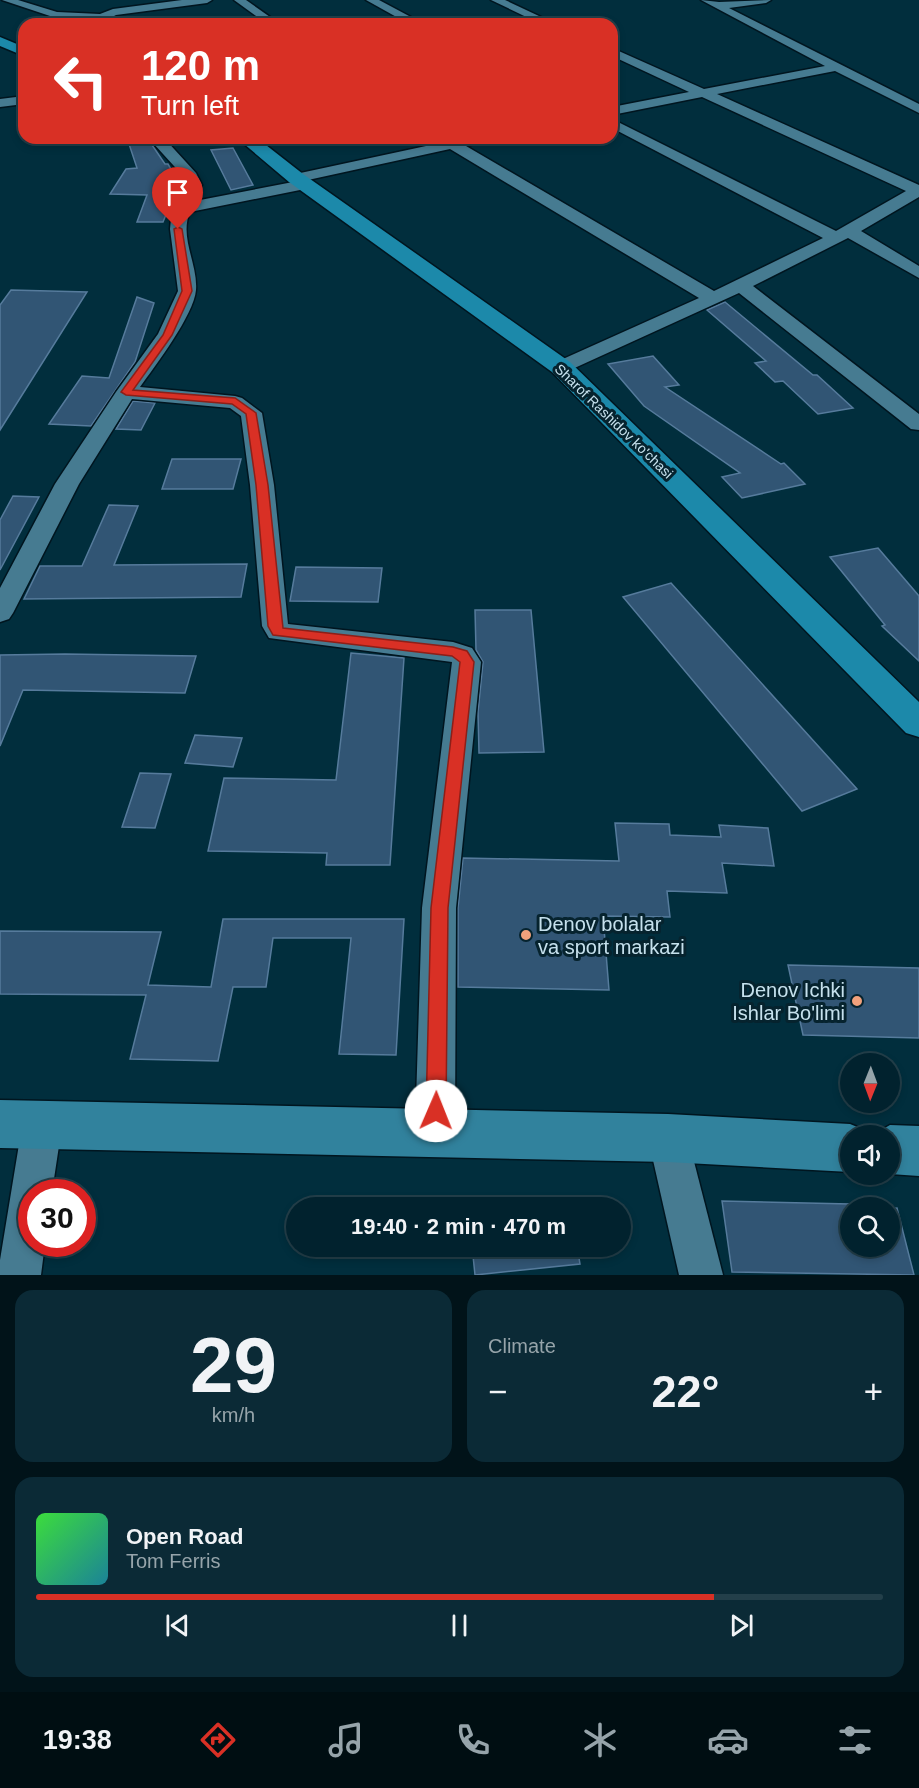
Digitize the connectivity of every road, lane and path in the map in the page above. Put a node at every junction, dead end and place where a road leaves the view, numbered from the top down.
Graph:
1 (7, 0) edge
2 (207, 0) edge
3 (239, 0) edge
4 (371, 0) edge
5 (496, 0) edge
6 (706, 0) edge
7 (766, 0) edge
8 (717, 6) junction
9 (136, 9) junction
10 (74, 18) edge
11 (104, 18) edge
12 (144, 18) edge
13 (265, 18) edge
14 (406, 18) edge
15 (536, 18) edge
16 (0, 41) edge
17 (18, 48) edge
18 (618, 55) edge
19 (837, 67) junction
20 (704, 93) junction
21 (18, 101) edge
22 (0, 103) edge
23 (919, 109) edge
24 (618, 110) edge
25 (618, 126) edge
26 (162, 144) edge
27 (254, 144) edge
28 (435, 144) edge
29 (451, 144) edge
30 (301, 181) junction
31 (918, 191) edge
32 (186, 208) junction
33 (840, 234) junction
34 (919, 273) edge
35 (740, 285) junction
36 (712, 298) junction
37 (561, 367) junction
38 (126, 392) junction
39 (919, 424) edge
40 (0, 613) edge
41 (919, 724) edge
42 (21, 1125) edge
43 (435, 1134) junction
44 (668, 1138) junction
45 (840, 1147) edge
46 (900, 1150) edge
47 (919, 1151) edge
48 (30, 1179) edge
49 (22, 1257) edge
50 (19, 1275) edge
51 (701, 1275) edge

1 - 10 street
2 - 9 street
3 - 13 street
4 - 14 street
5 - 15 street
6 - 8 street
7 - 8 street
8 - 19 street
9 - 11 street
9 - 12 street
16 - 17 main road
18 - 20 street
19 - 20 street
19 - 23 street
20 - 24 street
20 - 31 street
21 - 22 street
25 - 33 street
26 - 32 street
27 - 30 main road, Sharof Rashidov ko'chasi
28 - 30 street
29 - 36 street
30 - 32 street
30 - 37 main road, Sharof Rashidov ko'chasi
31 - 33 street
32 - 38 street
33 - 34 street
33 - 35 street
35 - 36 street
35 - 39 street
36 - 37 street
37 - 41 main road, Sharof Rashidov ko'chasi
38 - 40 street
38 - 43 street
42 - 43 street
42 - 48 street
43 - 44 street
44 - 45 street
44 - 51 street
46 - 47 street
49 - 50 street

